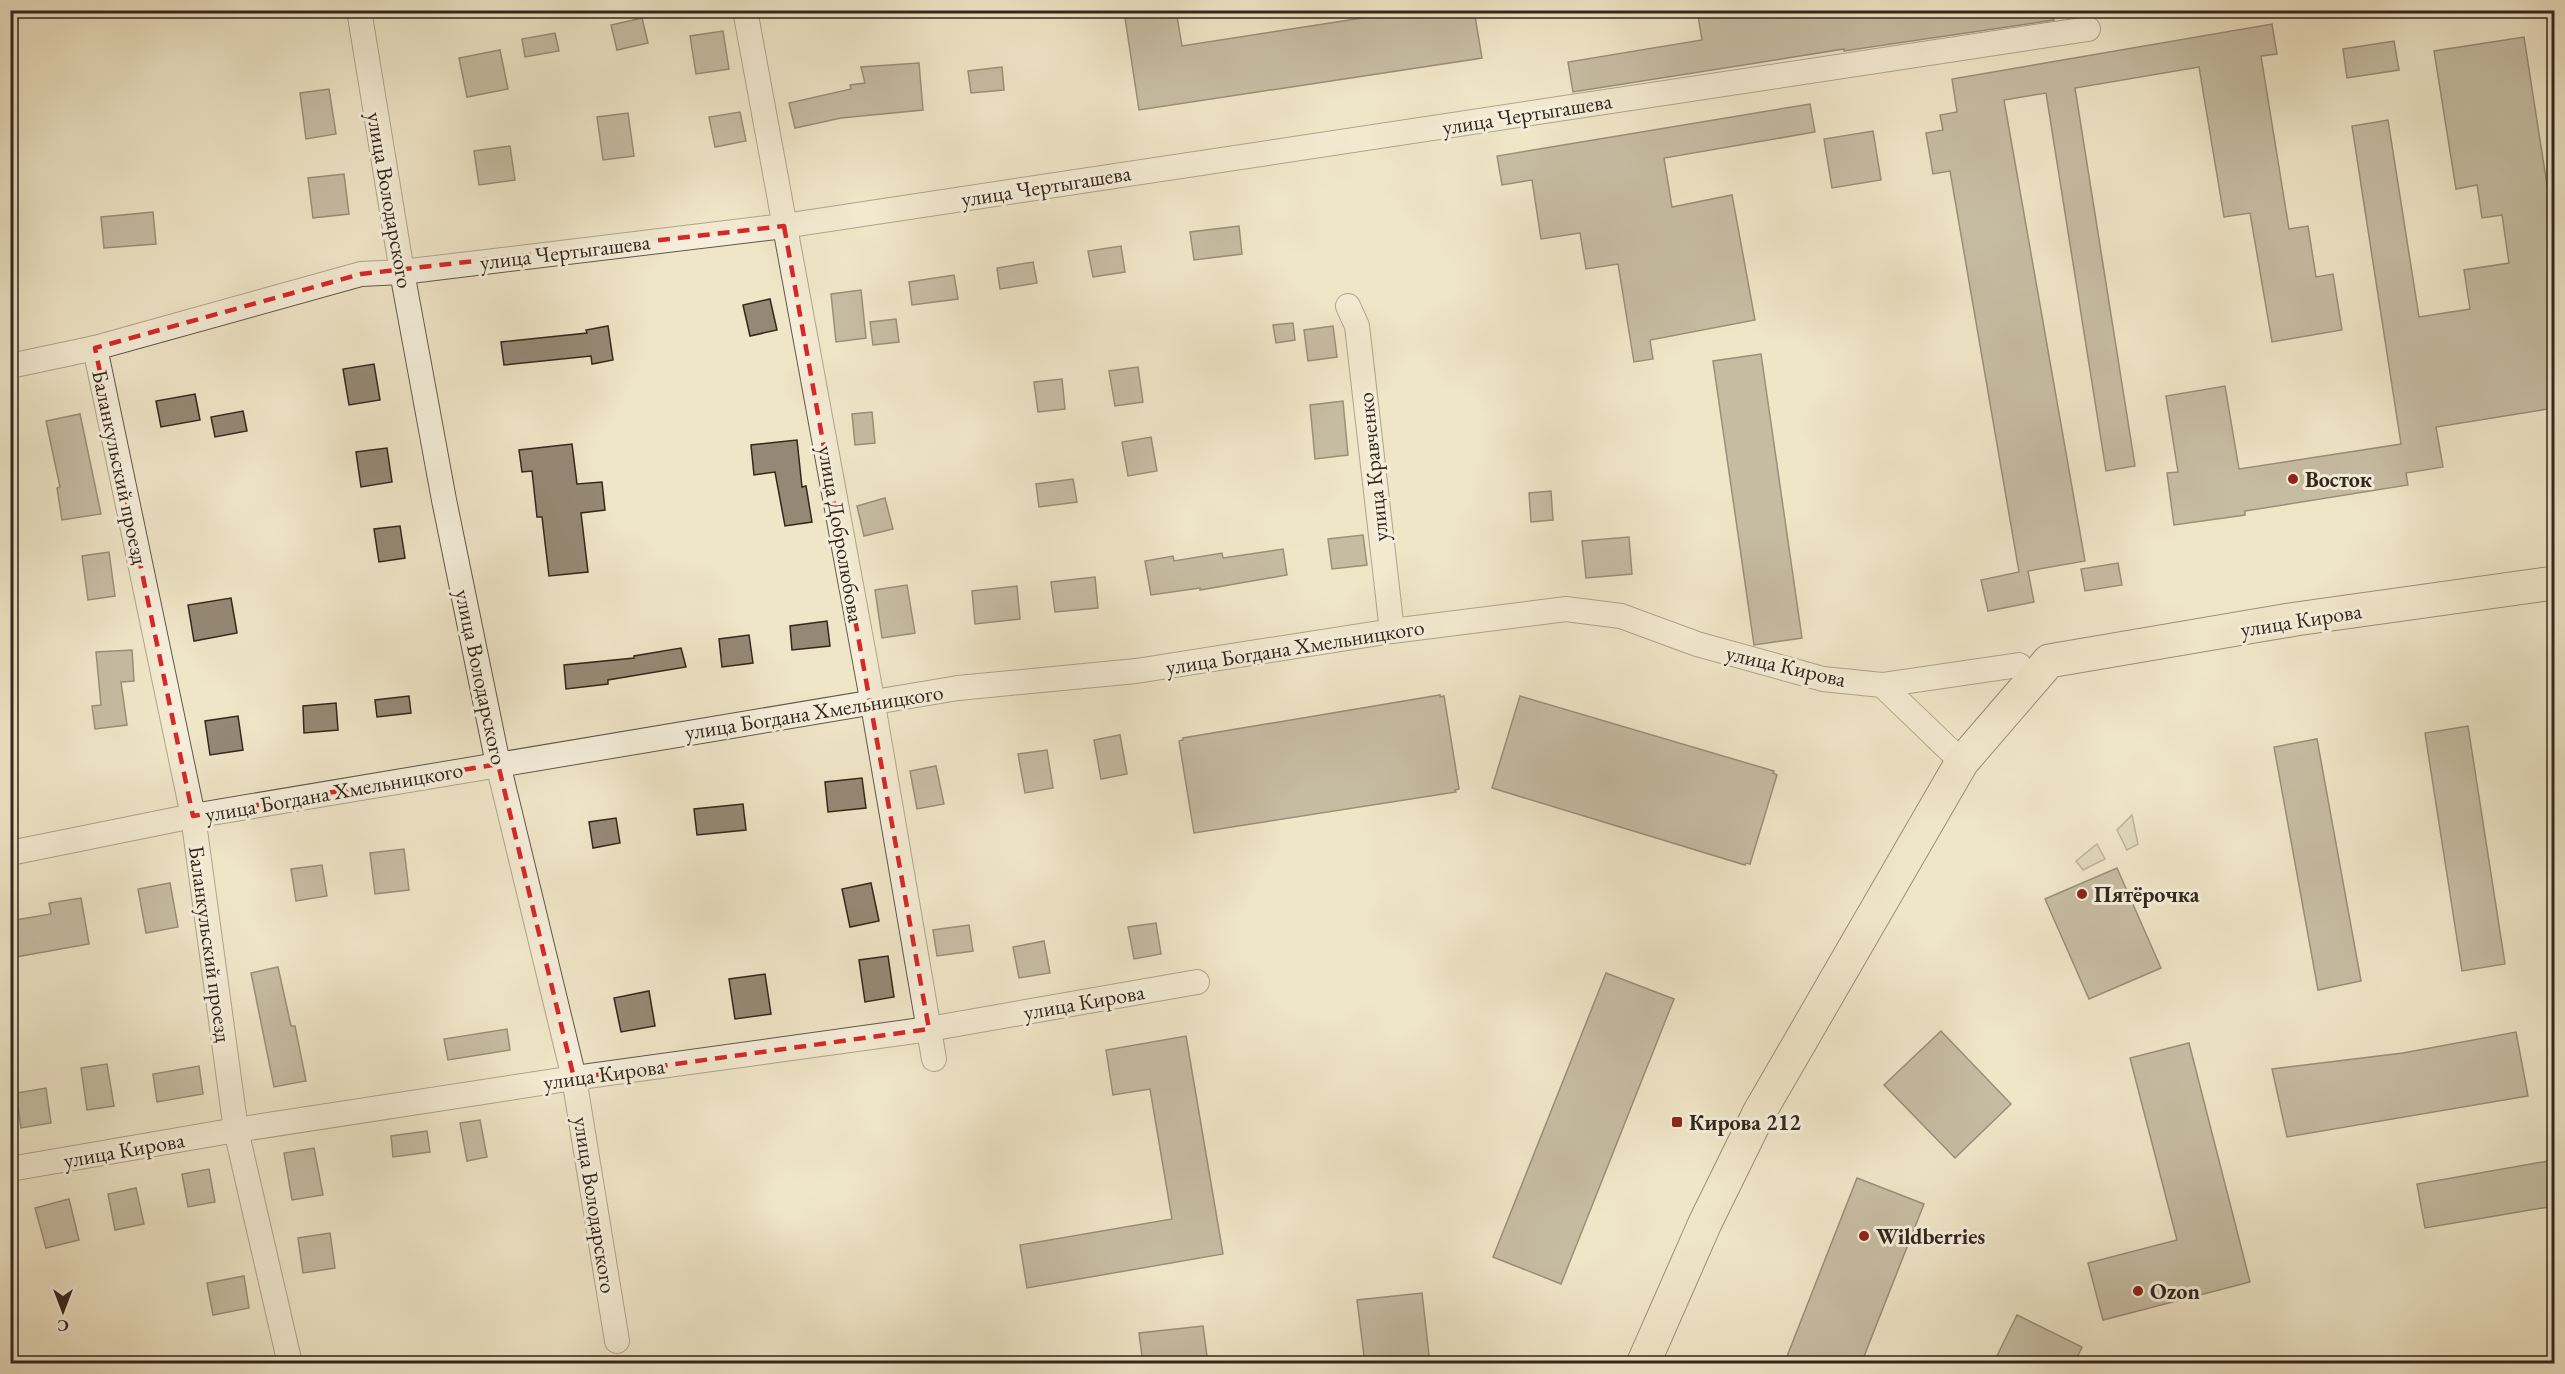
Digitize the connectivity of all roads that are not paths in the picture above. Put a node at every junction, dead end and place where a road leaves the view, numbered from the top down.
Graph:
1 (359, 10) edge
2 (745, 10) edge
3 (2088, 29) dead end
4 (784, 226) junction
5 (402, 272) junction
6 (1348, 306) dead end
7 (95, 348) junction
8 (10, 366) edge
9 (2554, 584) edge
10 (1621, 615) joint
11 (1392, 631) junction
12 (2034, 663) junction
13 (1882, 685) junction
14 (872, 702) junction
15 (1962, 762) junction
16 (498, 764) junction
17 (193, 816) junction
18 (10, 853) edge
19 (1197, 982) dead end
20 (929, 1029) junction
21 (934, 1059) dead end
22 (574, 1078) junction
23 (236, 1130) junction
24 (10, 1169) edge
25 (617, 1341) dead end
26 (290, 1364) edge
27 (1642, 1364) edge

1 - 5 street, улица Володарского
2 - 4 street, улица Добролюбова
3 - 4 street, улица Чертыгашева
4 - 5 street, улица Чертыгашева
4 - 14 street, улица Добролюбова
5 - 7 street, улица Чертыгашева
5 - 16 street, улица Володарского
6 - 11 street, улица Кравченко
7 - 8 street, улица Чертыгашева
7 - 17 street, Баланкульский проезд
9 - 12 main road, улица Кирова
10 - 11 street, улица Богдана Хмельницкого
10 - 13 street, улица Кирова
11 - 14 street, улица Богдана Хмельницкого
12 - 13 street, улица Кирова
12 - 15 main road
13 - 15 street
14 - 16 street, улица Богдана Хмельницкого
14 - 20 street, улица Добролюбова
15 - 27 main road
16 - 17 street, улица Богдана Хмельницкого
16 - 22 street, улица Володарского
17 - 18 street, улица Богдана Хмельницкого
17 - 23 street, Баланкульский проезд
19 - 20 street, улица Кирова
20 - 21 street, улица Добролюбова
20 - 22 street, улица Кирова
22 - 23 street, улица Кирова
22 - 25 street, улица Володарского
23 - 24 street, улица Кирова
23 - 26 street, Баланкульский проезд

